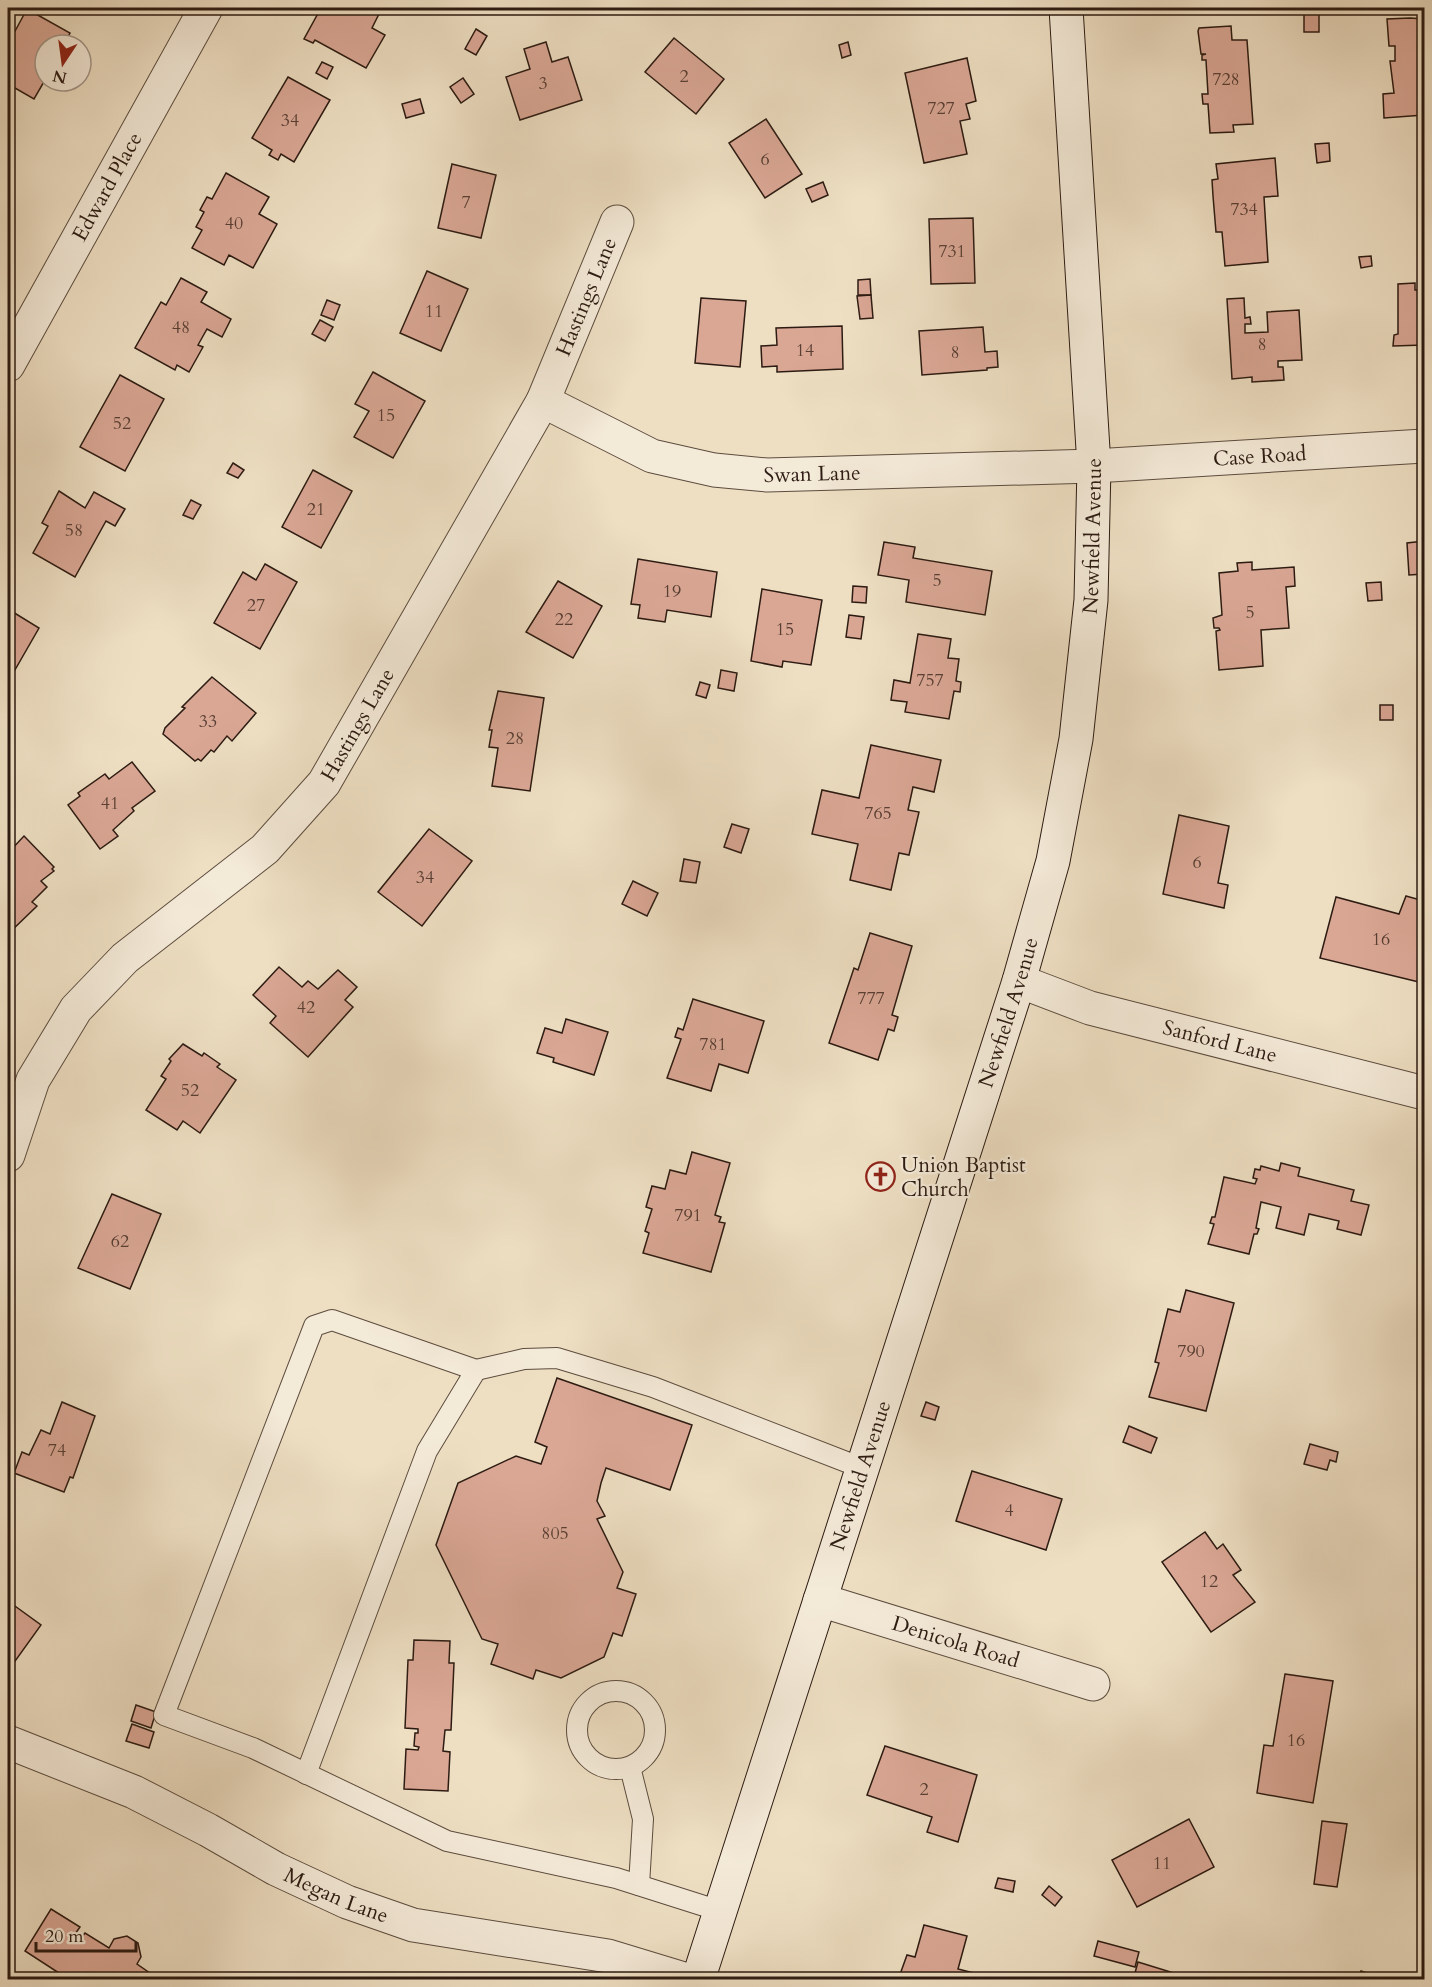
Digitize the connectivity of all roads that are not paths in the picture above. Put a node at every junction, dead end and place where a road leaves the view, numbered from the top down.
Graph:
1 (206, 8) edge
2 (1066, 8) edge
3 (617, 222) dead end
4 (8, 365) edge
5 (543, 401) junction
6 (1425, 446) edge
7 (1094, 466) junction
8 (1019, 981) junction
9 (1425, 1093) edge
10 (8, 1155) edge
11 (476, 1370) junction
12 (862, 1468) junction
13 (820, 1599) junction
14 (1093, 1684) dead end
15 (8, 1742) edge
16 (630, 1767) junction
17 (306, 1774) junction
18 (639, 1885) junction
19 (720, 1911) junction
20 (687, 1980) edge
21 (698, 1980) edge

1 - 4 street, Edward Place
2 - 7 street, Newfield Avenue
3 - 5 street, Hastings Lane
5 - 7 street, Swan Lane
5 - 10 street, Hastings Lane
6 - 7 street, Case Road
7 - 8 street, Newfield Avenue
8 - 9 street, Sanford Lane
8 - 12 street, Newfield Avenue
11 - 12 lane
11 - 17 lane
11 - 17 lane
12 - 13 street, Newfield Avenue
13 - 14 street, Denicola Road
13 - 19 street, Newfield Avenue
15 - 20 street, Megan Lane
16 - 16 lane
16 - 18 lane
17 - 18 lane
18 - 19 lane
19 - 21 street, Newfield Avenue

